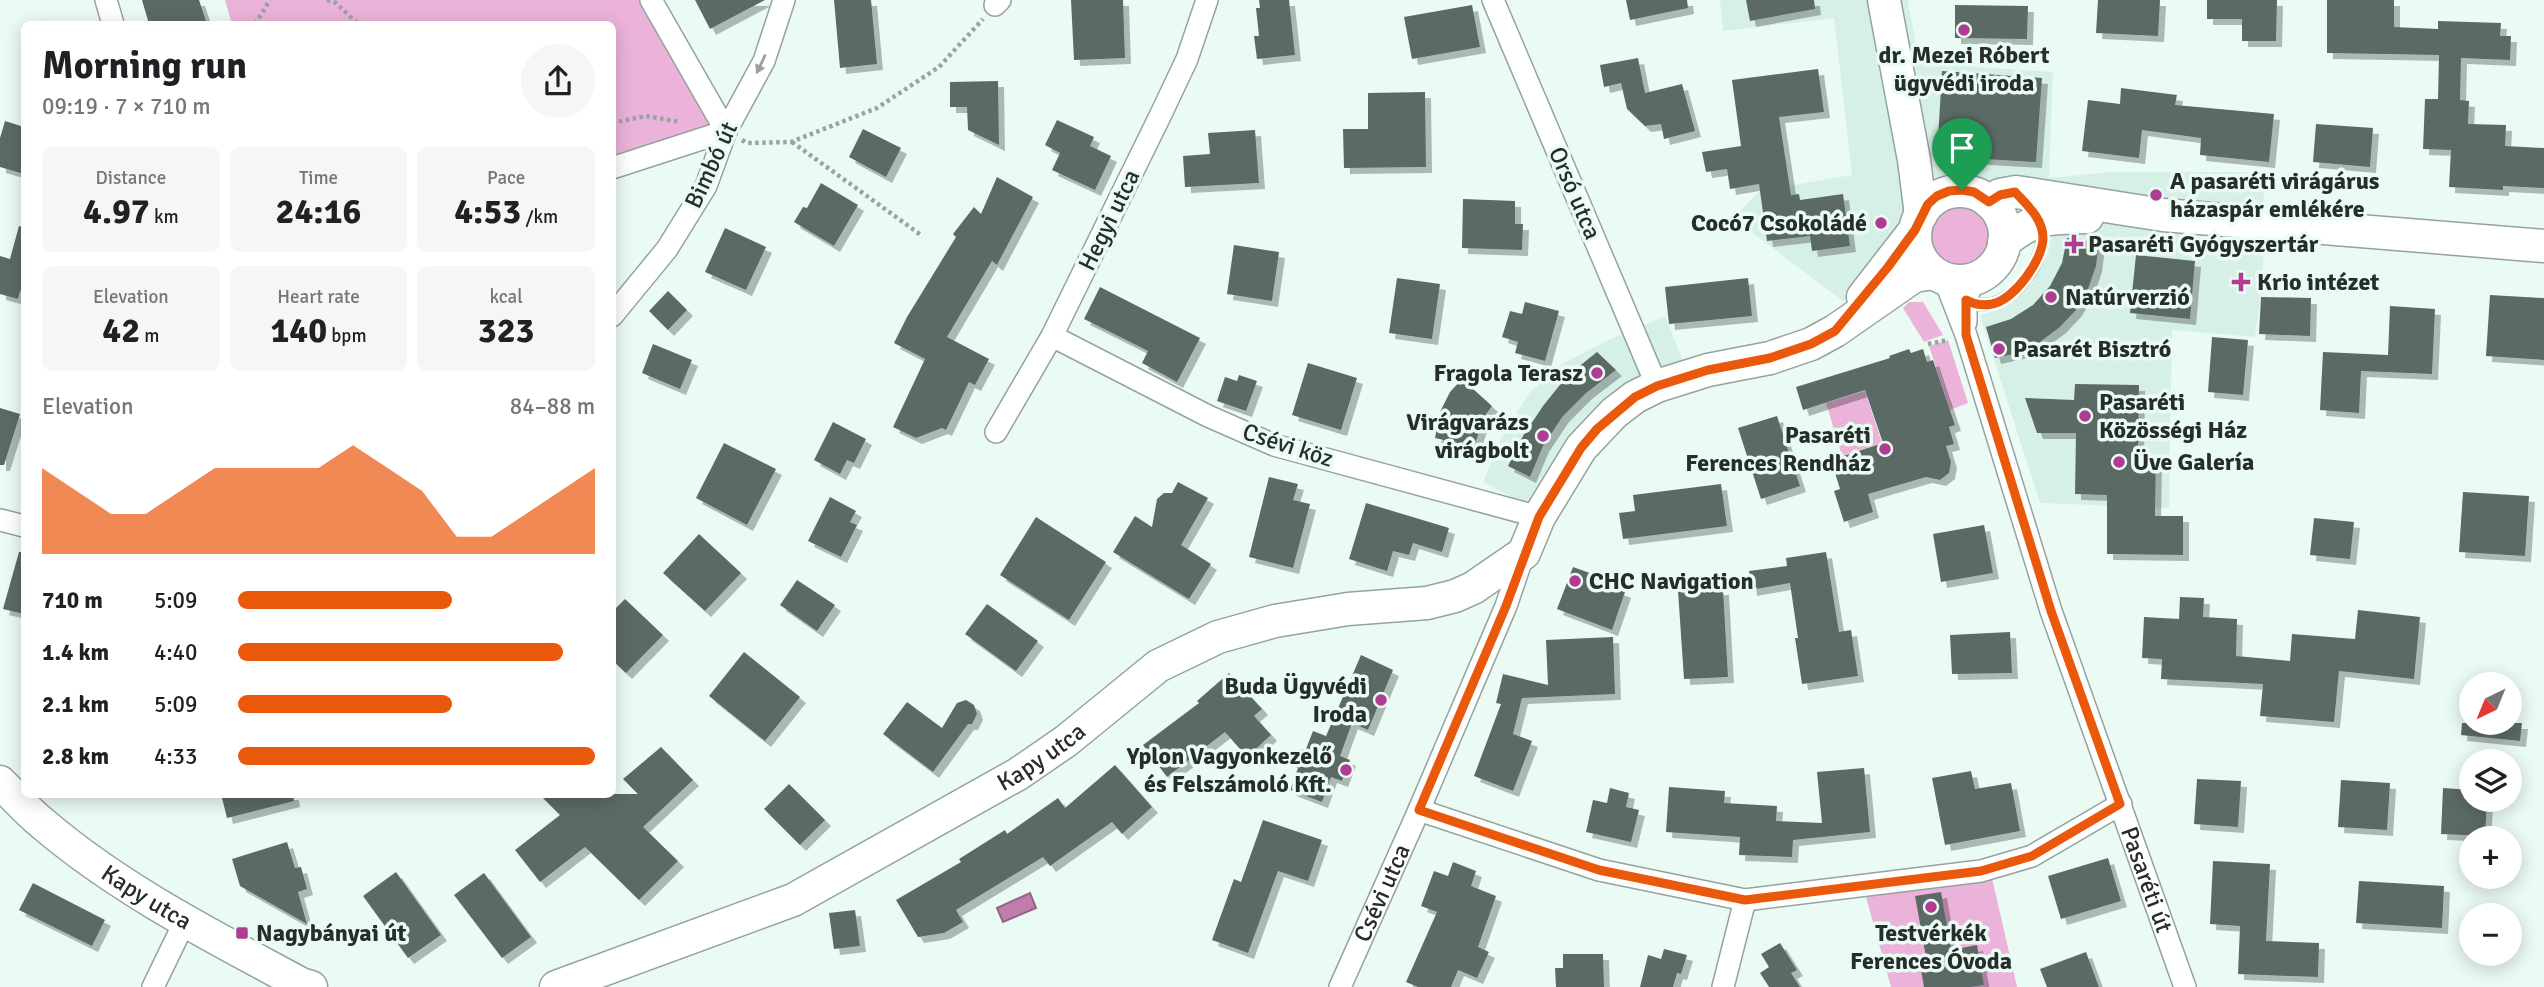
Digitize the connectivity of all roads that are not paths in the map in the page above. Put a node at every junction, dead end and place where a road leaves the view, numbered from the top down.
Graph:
1 (106, 0) edge
2 (651, 0) edge
3 (784, 0) edge
4 (1207, 0) edge
5 (1493, 0) edge
6 (1884, 0) edge
7 (112, 21) edge
8 (1907, 126) junction
9 (726, 131) junction
10 (616, 167) edge
11 (1989, 195) junction
12 (2163, 215) junction
13 (2039, 220) junction
14 (1918, 222) junction
15 (2004, 242) junction
16 (2544, 246) edge
17 (1954, 283) junction
18 (616, 311) edge
19 (1835, 331) junction
20 (1052, 336) junction
21 (1959, 337) junction
22 (1657, 386) junction
23 (996, 432) dead end
24 (1539, 517) junction
25 (0, 520) edge
26 (21, 525) edge
27 (1524, 553) junction
28 (0, 782) edge
29 (2120, 804) junction
30 (1419, 810) junction
31 (1745, 900) junction
32 (185, 921) junction
33 (153, 987) edge
34 (310, 987) edge
35 (556, 987) edge
36 (1339, 987) edge
37 (1723, 987) edge
38 (2185, 987) edge

1 - 7 street
2 - 9 street
3 -> 9 street, Bimbó út
4 - 20 street, Hegyi utca
5 - 22 street, Orsó utca
6 - 8 street
8 - 11 street
8 - 14 street
9 - 10 street
9 - 18 street, Bimbó út
11 - 12 street
11 - 13 lane
11 - 14 street
11 - 15 street
12 - 13 street
12 - 16 street
13 - 15 street
13 - 17 lane
14 - 17 street
14 - 19 street, Csévi utca
15 - 17 street
17 - 19 street, Csévi utca
17 - 21 street, Pasaréti út
17 - 21 street, Pasaréti út
19 - 22 street, Csévi utca
20 - 23 street, Hegyi utca
20 - 24 street, Csévi köz
21 - 29 street, Pasaréti út
22 - 24 street, Csévi utca
24 - 27 street, Csévi utca
25 - 26 street
27 - 30 street, Csévi utca
27 - 35 street, Kapy utca
28 - 32 street, Kapy utca
29 - 31 street
29 - 38 street, Pasaréti út
30 - 31 street
30 - 36 street, Csévi utca
31 - 37 street
32 - 33 street
32 - 34 street, Kapy utca

